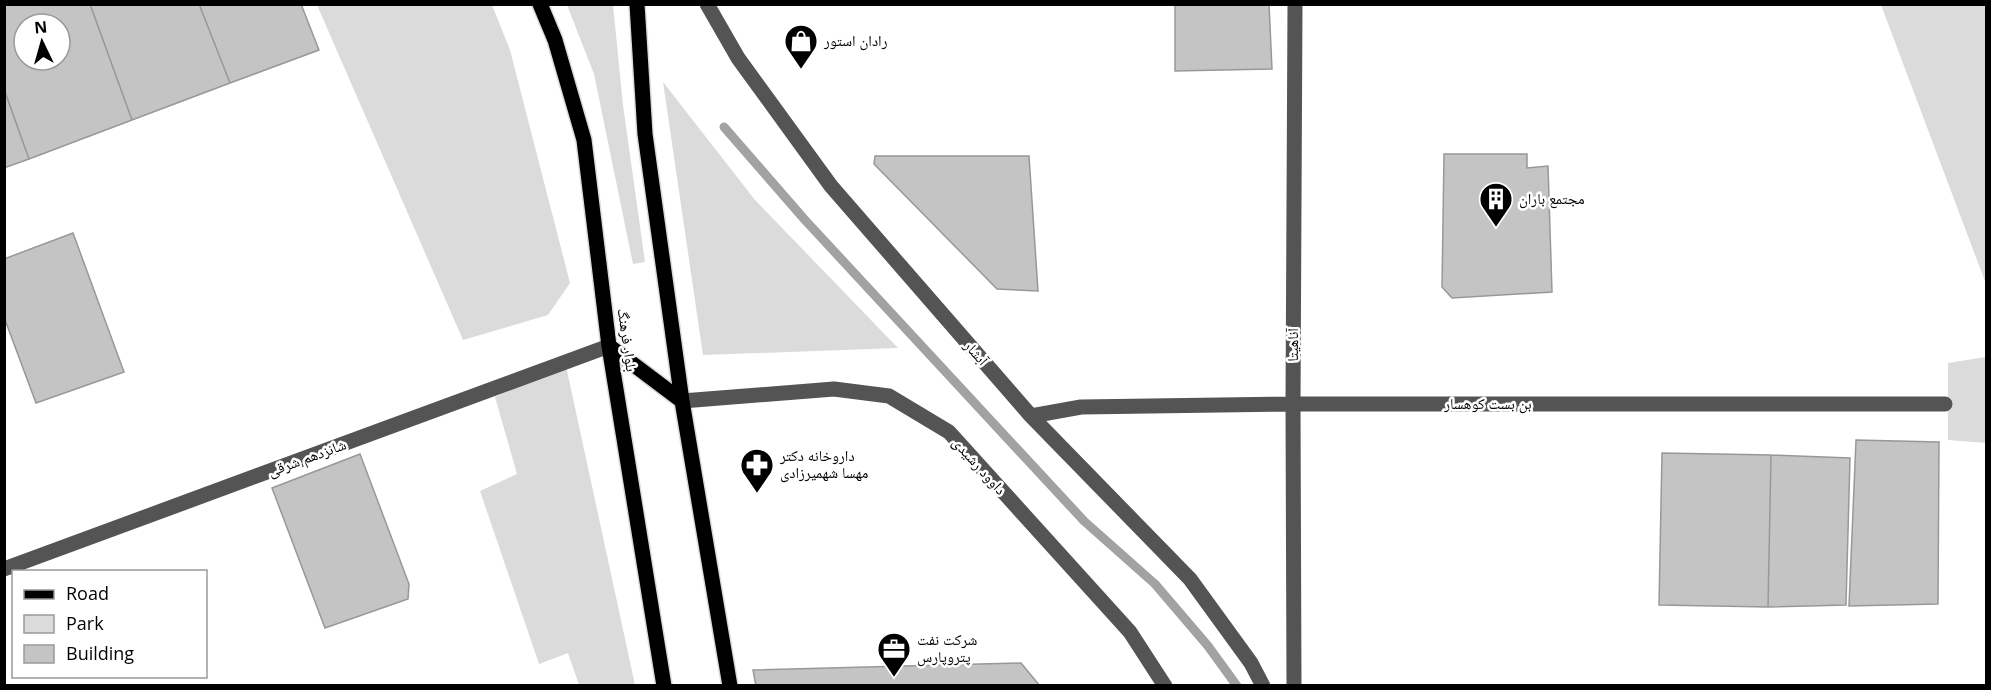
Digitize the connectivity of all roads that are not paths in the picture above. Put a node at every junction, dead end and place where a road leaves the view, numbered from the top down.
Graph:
1 (540, 4) edge
2 (637, 4) edge
3 (707, 4) edge
4 (1295, 4) edge
5 (609, 346) junction
6 (682, 401) junction
7 (1293, 404) junction
8 (1945, 404) dead end
9 (1031, 416) junction
10 (4, 569) edge
11 (664, 686) edge
12 (730, 686) edge
13 (1165, 686) edge
14 (1263, 686) edge
15 (1294, 686) edge

1 - 5 main road, بلوار فرهنگ
2 - 6 main road
3 - 9 street, آبشار
4 - 7 street, آناهیتا
5 - 6 main road
5 - 10 street, شانزدهم شرقی
5 - 11 main road, بلوار فرهنگ
6 - 12 main road
6 - 13 street, داوود رشیدی
7 - 8 street, بن بست کوهسار
7 - 9 street, بن بست کوهسار
7 - 15 street, آناهیتا
9 - 14 street, آبشار

